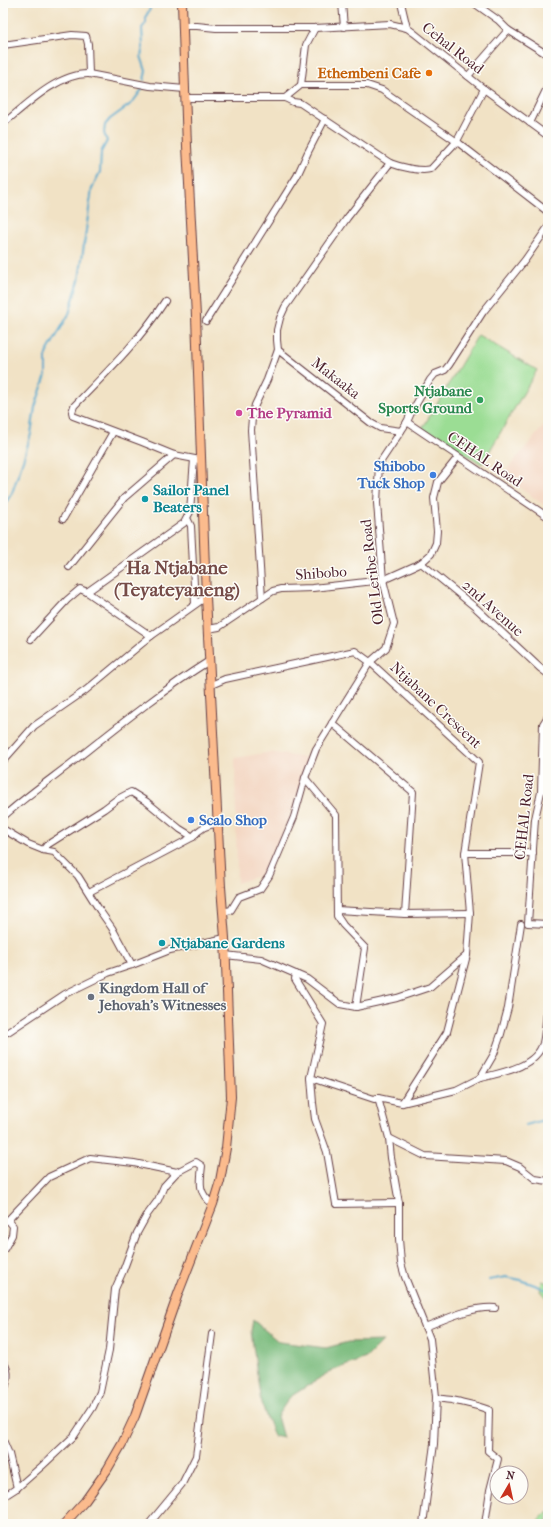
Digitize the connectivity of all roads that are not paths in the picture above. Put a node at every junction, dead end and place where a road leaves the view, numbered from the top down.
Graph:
1 (182, 3) edge
2 (342, 3) edge
3 (401, 3) edge
4 (474, 3) edge
5 (184, 26) junction
6 (344, 26) junction
7 (315, 28) junction
8 (407, 28) junction
9 (508, 30) junction
10 (3, 45) edge
11 (548, 55) edge
12 (89, 74) junction
13 (468, 76) junction
14 (300, 86) junction
15 (548, 86) edge
16 (185, 89) junction
17 (484, 89) junction
18 (185, 98) junction
19 (285, 98) junction
20 (325, 119) junction
21 (530, 123) junction
22 (3, 124) edge
23 (548, 136) edge
24 (457, 141) junction
25 (390, 163) junction
26 (548, 212) edge
27 (548, 227) edge
28 (165, 301) dead end
29 (3, 314) edge
30 (206, 320) dead end
31 (3, 334) edge
32 (278, 350) junction
33 (407, 422) junction
34 (400, 431) junction
35 (113, 432) junction
36 (174, 455) junction
37 (458, 457) junction
38 (197, 460) junction
39 (548, 517) edge
40 (187, 518) junction
41 (63, 519) dead end
42 (420, 563) junction
43 (69, 566) dead end
44 (382, 580) junction
45 (87, 592) junction
46 (206, 597) junction
47 (262, 598) junction
48 (195, 604) junction
49 (208, 629) junction
50 (151, 636) junction
51 (31, 639) dead end
52 (209, 661) junction
53 (370, 662) junction
54 (548, 674) edge
55 (210, 685) junction
56 (548, 716) edge
57 (332, 723) junction
58 (3, 761) edge
59 (305, 778) junction
60 (545, 783) edge
61 (3, 817) edge
62 (218, 824) junction
63 (3, 829) edge
64 (193, 837) junction
65 (43, 850) junction
66 (465, 853) junction
67 (533, 853) junction
68 (89, 892) junction
69 (337, 910) junction
70 (223, 912) junction
71 (405, 914) junction
72 (470, 914) junction
73 (521, 924) dead end
74 (548, 924) edge
75 (225, 938) junction
76 (226, 955) junction
77 (467, 955) junction
78 (132, 965) junction
79 (296, 974) junction
80 (548, 1002) edge
81 (356, 1007) junction
82 (3, 1033) edge
83 (311, 1078) junction
84 (480, 1078) junction
85 (378, 1098) junction
86 (402, 1103) junction
87 (389, 1138) junction
88 (177, 1172) junction
89 (548, 1181) edge
90 (399, 1203) junction
91 (213, 1204) junction
92 (5, 1221) edge
93 (3, 1251) edge
94 (495, 1308) dead end
95 (425, 1327) junction
96 (212, 1334) dead end
97 (3, 1362) edge
98 (3, 1394) edge
99 (436, 1397) junction
100 (3, 1440) edge
101 (17, 1488) junction
102 (3, 1497) edge
103 (64, 1524) edge
104 (149, 1524) edge
105 (423, 1524) edge
106 (485, 1524) edge

1 - 5 main road
2 - 6 street
3 - 8 street
4 - 9 street
5 - 7 street, Cehal Road
5 - 16 main road
6 - 7 street, Cehal Road
6 - 8 street, Cehal Road
7 - 14 street
8 - 13 street, Cehal Road
9 - 11 street
9 - 13 street
10 - 12 street
12 - 16 street
12 - 22 street
13 - 17 street, Cehal Road
14 - 19 street
14 - 24 street
15 - 21 street
16 - 18 main road
17 - 21 street, Cehal Road
17 - 24 street
18 - 19 street
18 - 38 main road
19 - 20 street
20 - 25 street
20 - 30 street
21 - 23 street, Cehal Road
24 - 25 street
24 - 26 street
25 - 32 street
27 - 33 street, Old Leribe Road
28 - 35 street
29 - 31 street
32 - 34 street, Makaaka
32 - 47 street
33 - 34 street, Old Leribe Road
33 - 37 street, CEHAL Road
34 - 44 street, Old Leribe Road
35 - 36 street
35 - 41 street
36 - 38 street
36 - 43 street
37 - 39 street, CEHAL Road
37 - 42 street, Shibobo
38 - 40 street
38 - 46 main road
40 - 45 street
40 - 48 street
42 - 44 street, Shibobo
42 - 54 street, 2nd Avenue
44 - 47 street, Shibobo
44 - 53 street, Old Leribe Road
45 - 50 street
45 - 51 street
46 - 48 street
46 - 49 main road
47 - 49 street, Shibobo
48 - 50 street
49 - 52 main road
50 - 58 street
52 - 55 main road
52 - 61 street
53 - 55 street, Ntjabane Crescent
53 - 57 street, Old Leribe Road
53 - 66 street, Ntjabane Crescent
55 - 62 main road
56 - 60 street, CEHAL Road
57 - 59 street, Old Leribe Road
57 - 71 street
59 - 69 street
59 - 70 street, Old Leribe Road
60 - 67 street, CEHAL Road
62 - 64 street
62 - 70 main road
63 - 65 street
64 - 65 street
64 - 68 street
65 - 68 street
66 - 67 street
66 - 72 street, Ntjabane Crescent
67 - 74 street, CEHAL Road
68 - 78 street
69 - 71 street
69 - 81 street
70 - 75 main road
71 - 72 street
72 - 77 street, Ntjabane Crescent
73 - 84 street
75 - 76 main road
75 - 78 street
76 - 79 street
76 - 91 main road
77 - 81 street
77 - 86 street, Ntjabane Crescent
78 - 82 street
79 - 81 street
79 - 83 street
80 - 84 street
83 - 85 street
83 - 90 street
84 - 86 street
85 - 86 street
85 - 87 street
87 - 89 street
87 - 90 street
88 - 91 street
88 - 92 street
88 - 101 street
90 - 95 street
91 - 103 main road
92 - 93 street
94 - 95 street
95 - 99 street
96 - 104 street
97 - 98 street
99 - 105 street
99 - 106 street
100 - 101 street
101 - 102 street

